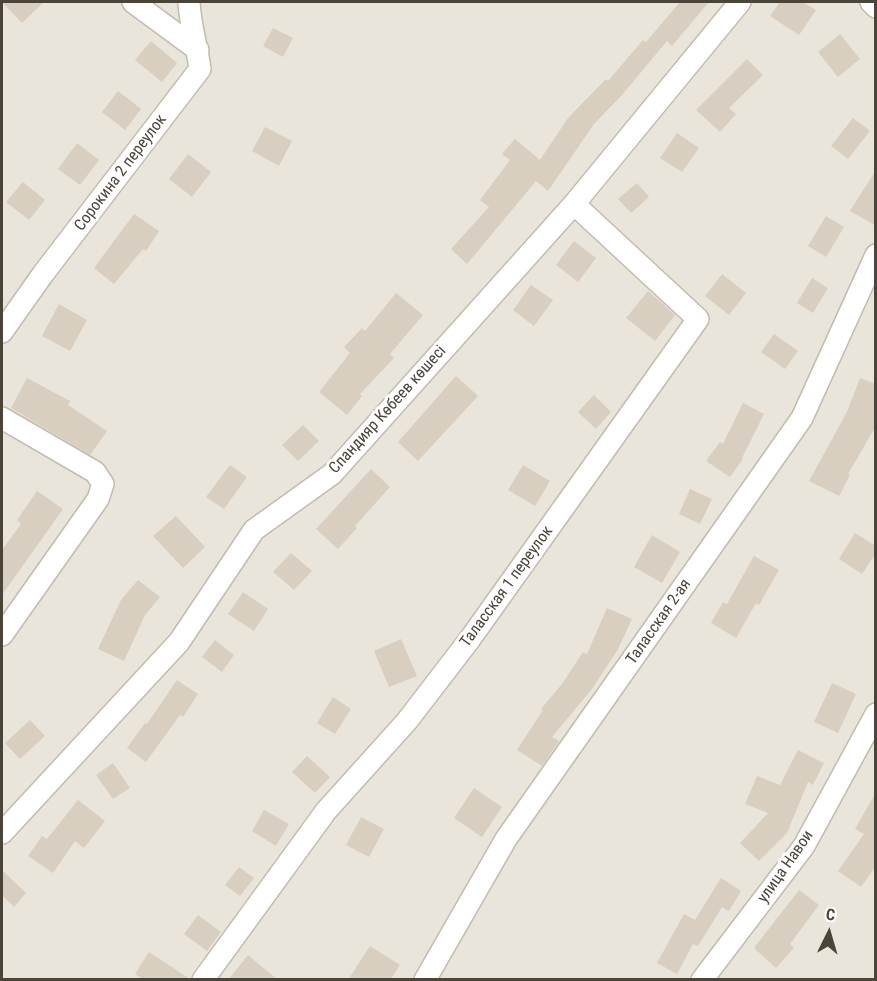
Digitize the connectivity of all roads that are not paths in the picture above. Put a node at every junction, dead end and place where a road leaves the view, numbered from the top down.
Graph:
1 (133, 2) edge
2 (189, 2) edge
3 (740, 2) edge
4 (871, 2) edge
5 (876, 7) edge
6 (198, 50) junction
7 (574, 204) junction
8 (876, 255) edge
9 (2, 332) edge
10 (2, 418) edge
11 (2, 635) edge
12 (876, 714) edge
13 (2, 832) edge
14 (203, 980) edge
15 (425, 980) edge
16 (702, 980) edge

1 - 6 street
2 - 6 street, Сорокина 2 переулок
3 - 7 street, Спандияр Көбеев көшесі
4 - 5 street
6 - 9 street, Сорокина 2 переулок
7 - 13 street, Спандияр Көбеев көшесі
7 - 14 street, Таласская 1 переулок
8 - 15 street, Таласская 2-ая
10 - 11 street
12 - 16 street, улица Навои

